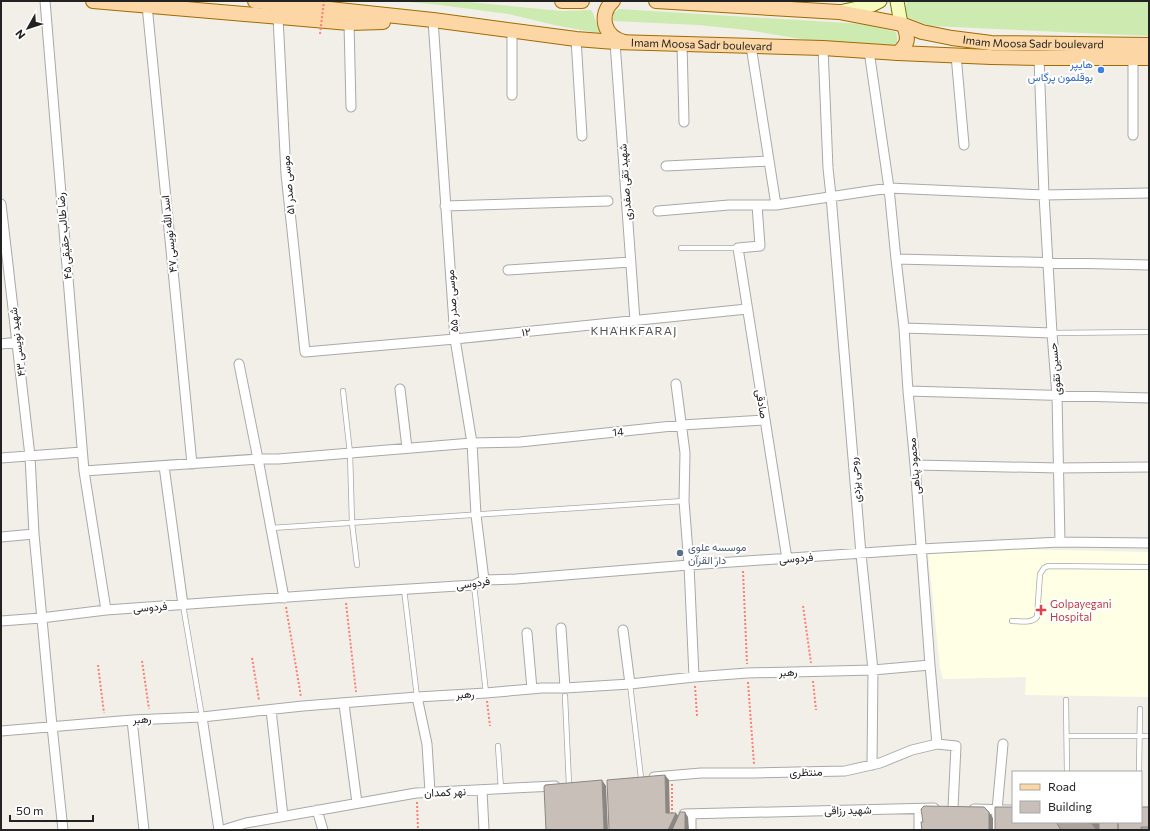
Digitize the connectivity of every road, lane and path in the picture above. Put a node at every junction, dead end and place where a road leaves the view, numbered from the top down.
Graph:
1 (45, 1) edge
2 (93, 1) edge
3 (256, 1) edge
4 (324, 1) edge
5 (562, 1) edge
6 (582, 1) edge
7 (613, 1) edge
8 (656, 1) edge
9 (880, 1) edge
10 (897, 1) edge
11 (147, 5) junction
12 (839, 12) junction
13 (278, 17) junction
14 (433, 20) junction
15 (349, 23) junction
16 (902, 25) junction
17 (512, 32) junction
18 (320, 34) dead end
19 (576, 39) junction
20 (621, 42) junction
21 (682, 44) junction
22 (1149, 45) edge
23 (751, 46) junction
24 (823, 48) junction
25 (869, 52) junction
26 (898, 53) junction
27 (956, 55) junction
28 (1039, 58) junction
29 (1133, 58) junction
30 (1149, 58) edge
31 (512, 95) dead end
32 (351, 107) dead end
33 (684, 122) dead end
34 (1133, 135) dead end
35 (582, 136) dead end
36 (964, 145) dead end
37 (769, 161) junction
38 (666, 166) dead end
39 (889, 188) junction
40 (1149, 193) edge
41 (1044, 195) junction
42 (831, 196) junction
43 (608, 201) dead end
44 (1, 204) edge
45 (757, 205) junction
46 (776, 205) junction
47 (445, 206) junction
48 (658, 211) dead end
49 (681, 248) dead end
50 (738, 248) junction
51 (896, 259) junction
52 (631, 262) junction
53 (1048, 262) junction
54 (1149, 265) edge
55 (508, 270) dead end
56 (5, 278) edge
57 (747, 309) junction
58 (635, 321) junction
59 (904, 328) junction
60 (1149, 332) edge
61 (1052, 333) junction
62 (455, 340) junction
63 (17, 342) junction
64 (1, 344) edge
65 (305, 352) joint
66 (239, 364) dead end
67 (676, 384) dead end
68 (400, 389) dead end
69 (343, 391) dead end
70 (908, 391) junction
71 (1058, 396) junction
72 (1149, 398) edge
73 (765, 420) junction
74 (682, 425) junction
75 (472, 443) junction
76 (407, 448) junction
77 (82, 452) junction
78 (350, 453) junction
79 (30, 456) junction
80 (1, 458) edge
81 (258, 459) junction
82 (192, 464) junction
83 (915, 465) junction
84 (164, 466) junction
85 (1149, 467) edge
86 (1059, 468) junction
87 (84, 471) junction
88 (684, 501) junction
89 (476, 515) junction
90 (352, 523) junction
91 (271, 528) junction
92 (34, 534) junction
93 (1, 537) edge
94 (1060, 542) junction
95 (1149, 543) edge
96 (921, 549) junction
97 (861, 554) junction
98 (787, 559) junction
99 (742, 561) junction
100 (357, 565) dead end
101 (689, 565) junction
102 (1149, 567) edge
103 (484, 580) junction
104 (474, 585) junction
105 (404, 589) junction
106 (345, 593) junction
107 (284, 598) junction
108 (183, 605) junction
109 (803, 606) dead end
110 (106, 610) junction
111 (41, 618) junction
112 (1, 621) edge
113 (1012, 621) dead end
114 (561, 628) dead end
115 (623, 630) dead end
116 (527, 633) dead end
117 (252, 658) dead end
118 (142, 661) dead end
119 (98, 665) dead end
120 (930, 665) junction
121 (873, 670) junction
122 (812, 672) junction
123 (747, 673) junction
124 (694, 677) junction
125 (630, 684) junction
126 (532, 689) junction
127 (565, 692) junction
128 (486, 693) junction
129 (417, 697) junction
130 (1066, 700) dead end
131 (358, 703) junction
132 (344, 704) junction
133 (303, 706) junction
134 (1140, 709) dead end
135 (271, 710) junction
136 (816, 710) dead end
137 (261, 711) junction
138 (697, 716) dead end
139 (202, 717) junction
140 (150, 719) junction
141 (132, 720) junction
142 (105, 722) junction
143 (52, 726) junction
144 (490, 726) dead end
145 (1, 731) edge
146 (1067, 736) junction
147 (1140, 736) junction
148 (1149, 736) edge
149 (937, 744) junction
150 (1003, 744) dead end
151 (498, 746) dead end
152 (872, 765) junction
153 (1067, 771) edge
154 (1139, 771) edge
155 (754, 773) junction
156 (671, 776) junction
157 (638, 779) joint
158 (573, 784) joint
159 (501, 789) junction
160 (482, 790) junction
161 (430, 792) junction
162 (416, 793) junction
163 (357, 803) junction
164 (919, 808) junction
165 (960, 808) junction
166 (317, 810) junction
167 (997, 810) junction
168 (1012, 810) edge
169 (687, 814) junction
170 (283, 816) junction
171 (63, 830) edge
172 (144, 830) edge
173 (219, 830) edge
174 (223, 830) edge
175 (323, 830) edge
176 (418, 830) edge
177 (484, 830) edge
178 (691, 830) edge
179 (919, 830) edge
180 (996, 830) edge

1 - 77 street, ۴۵ رضا طالب حقیقی
2 - 11 main road
3 - 14 main road, Imam Moosa Sadr boulevard
4 - 18 path, bridge
5 - 6 main road
7 - 20 main road
8 - 12 main road, Imam Moosa Sadr boulevard
9 - 12 main road
10 - 16 main road
11 - 13 main road
11 - 82 street, ۴۷ اسد الله نویسی
12 - 16 main road, Imam Moosa Sadr boulevard
13 - 15 main road
13 - 65 street, موسی صدر ۵۱
14 - 15 main road
14 - 17 main road, Imam Moosa Sadr boulevard
14 - 47 street, موسی صدر ۵۵
15 - 32 street
16 - 22 main road, Imam Moosa Sadr boulevard
16 - 26 main road
17 - 19 main road, Imam Moosa Sadr boulevard
17 - 31 street
19 - 20 main road, Imam Moosa Sadr boulevard
19 - 35 street
20 - 21 main road, Imam Moosa Sadr boulevard
20 - 52 street, شهید تقی صفدری
21 - 23 main road, Imam Moosa Sadr boulevard
21 - 33 street
23 - 24 main road, Imam Moosa Sadr boulevard
23 - 37 street
24 - 25 main road, Imam Moosa Sadr boulevard
24 - 42 street, روحی یزدی
25 - 26 main road, Imam Moosa Sadr boulevard
25 - 39 street, محمود پناهی
26 - 27 main road, Imam Moosa Sadr boulevard
27 - 28 main road, Imam Moosa Sadr boulevard
27 - 36 street
28 - 29 main road, Imam Moosa Sadr boulevard
28 - 41 street, حسین تقوی
29 - 30 main road, Imam Moosa Sadr boulevard
29 - 34 street
37 - 38 street
37 - 46 street
39 - 41 street
39 - 42 street
39 - 51 street, محمود پناهی
40 - 41 street
41 - 53 street, حسین تقوی
42 - 46 street
42 - 97 street, روحی یزدی
43 - 47 street
44 - 56 street, ۴۳ شهید نویسی
45 - 46 street
45 - 48 street
45 - 50 street
47 - 62 street, موسی صدر ۵۵
49 - 50 lane
50 - 57 street, صادقی
51 - 53 street
51 - 59 street, محمود پناهی
52 - 55 street
52 - 58 street, شهید تقی صفدری
53 - 54 street
53 - 61 street, حسین تقوی
56 - 63 street, ۴۳ شهید نویسی
57 - 58 street, ۱۲
57 - 73 street, صادقی
58 - 62 street, ۱۲
59 - 61 street
59 - 70 street, محمود پناهی
60 - 61 lane
61 - 71 street, حسین تقوی
62 - 65 street, ۱۲
62 - 75 street, موسی صدر ۵۵
63 - 64 street
63 - 79 street, ۴۳ شهید نویسی
66 - 81 street
67 - 74 street
68 - 76 street
69 - 78 lane
70 - 71 street
70 - 83 street, محمود پناهی
71 - 72 street
71 - 86 street, حسین تقوی
73 - 74 street, 14
73 - 98 street, صادقی
74 - 75 street, 14
74 - 88 street
75 - 76 street, 14
75 - 89 street, موسی صدر ۵۵
76 - 78 street, 14
77 - 79 street
77 - 87 street, ۴۵ رضا طالب حقیقی
78 - 81 street, 14
78 - 90 lane
79 - 80 street
79 - 92 street
81 - 82 street, 14
81 - 91 street
82 - 84 street, 14
83 - 86 street
83 - 96 street, محمود پناهی
84 - 87 street, 14
84 - 108 street
85 - 86 street
86 - 94 street, حسین تقوی
87 - 110 street, ۴۵ رضا طالب حقیقی
88 - 89 lane
88 - 101 street
89 - 90 lane
89 - 103 street, موسی صدر ۵۵
90 - 91 lane
90 - 100 lane
91 - 107 street
92 - 93 street
92 - 111 street
94 - 95 street, فردوسی
94 - 96 street, فردوسی
96 - 97 street, فردوسی
96 - 120 street, محمود پناهی
97 - 98 street, فردوسی
97 - 121 street, روحی یزدی
98 - 99 street, فردوسی
99 - 101 street, فردوسی
99 - 123 path
101 - 103 street, فردوسی
101 - 124 street
102 - 113 lane
103 - 104 street, فردوسی
104 - 105 street, فردوسی
104 - 128 lane
105 - 106 street, فردوسی
105 - 129 lane
106 - 107 street, فردوسی
106 - 131 path
107 - 108 street, فردوسی
107 - 133 path
108 - 110 street, فردوسی
108 - 139 lane
109 - 122 path
110 - 111 street, فردوسی
111 - 112 street, فردوسی
111 - 143 street
114 - 127 street
115 - 125 street
116 - 126 street
117 - 137 path
118 - 140 path
119 - 142 path
120 - 121 street, رهبر
120 - 149 street, محمود پناهی
121 - 122 street, رهبر
121 - 152 street, روحی یزدی
122 - 123 street, رهبر
122 - 136 path
123 - 124 street, رهبر
123 - 155 path
124 - 125 street, رهبر
124 - 138 path
125 - 127 street, رهبر
125 - 157 lane
126 - 127 street, رهبر
126 - 128 street, رهبر
127 - 158 lane
128 - 129 street, رهبر
128 - 144 path
129 - 131 street, رهبر
129 - 161 street
130 - 146 lane
131 - 132 street, رهبر
132 - 133 street, رهبر
132 - 163 street
133 - 135 street, رهبر
134 - 147 lane
135 - 137 street, رهبر
135 - 170 street
137 - 139 street, رهبر
139 - 140 street, رهبر
139 - 173 street
140 - 141 street, رهبر
141 - 142 street, رهبر
141 - 172 street
142 - 143 street, رهبر
143 - 145 street, رهبر
143 - 171 street
146 - 147 lane
146 - 153 lane
147 - 148 lane
147 - 154 lane
149 - 152 street, منتظری
149 - 165 street
150 - 167 street
151 - 159 lane
152 - 155 street, منتظری
155 - 156 street, منتظری
156 - 157 street
156 - 169 path
158 - 159 street, نهر کمدان
159 - 160 street, نهر کمدان
160 - 161 street, نهر کمدان
160 - 177 street
161 - 162 street, نهر کمدان
162 - 163 street, نهر کمدان
162 - 176 path
163 - 166 street, نهر کمدان
164 - 165 street, شهید رزاقی
164 - 169 street, شهید رزاقی
164 - 179 street
165 - 167 street, شهید رزاقی
166 - 170 street, نهر کمدان
166 - 175 street
167 - 168 street, شهید رزاقی
167 - 180 street
169 - 178 street
170 - 174 street, نهر کمدان

